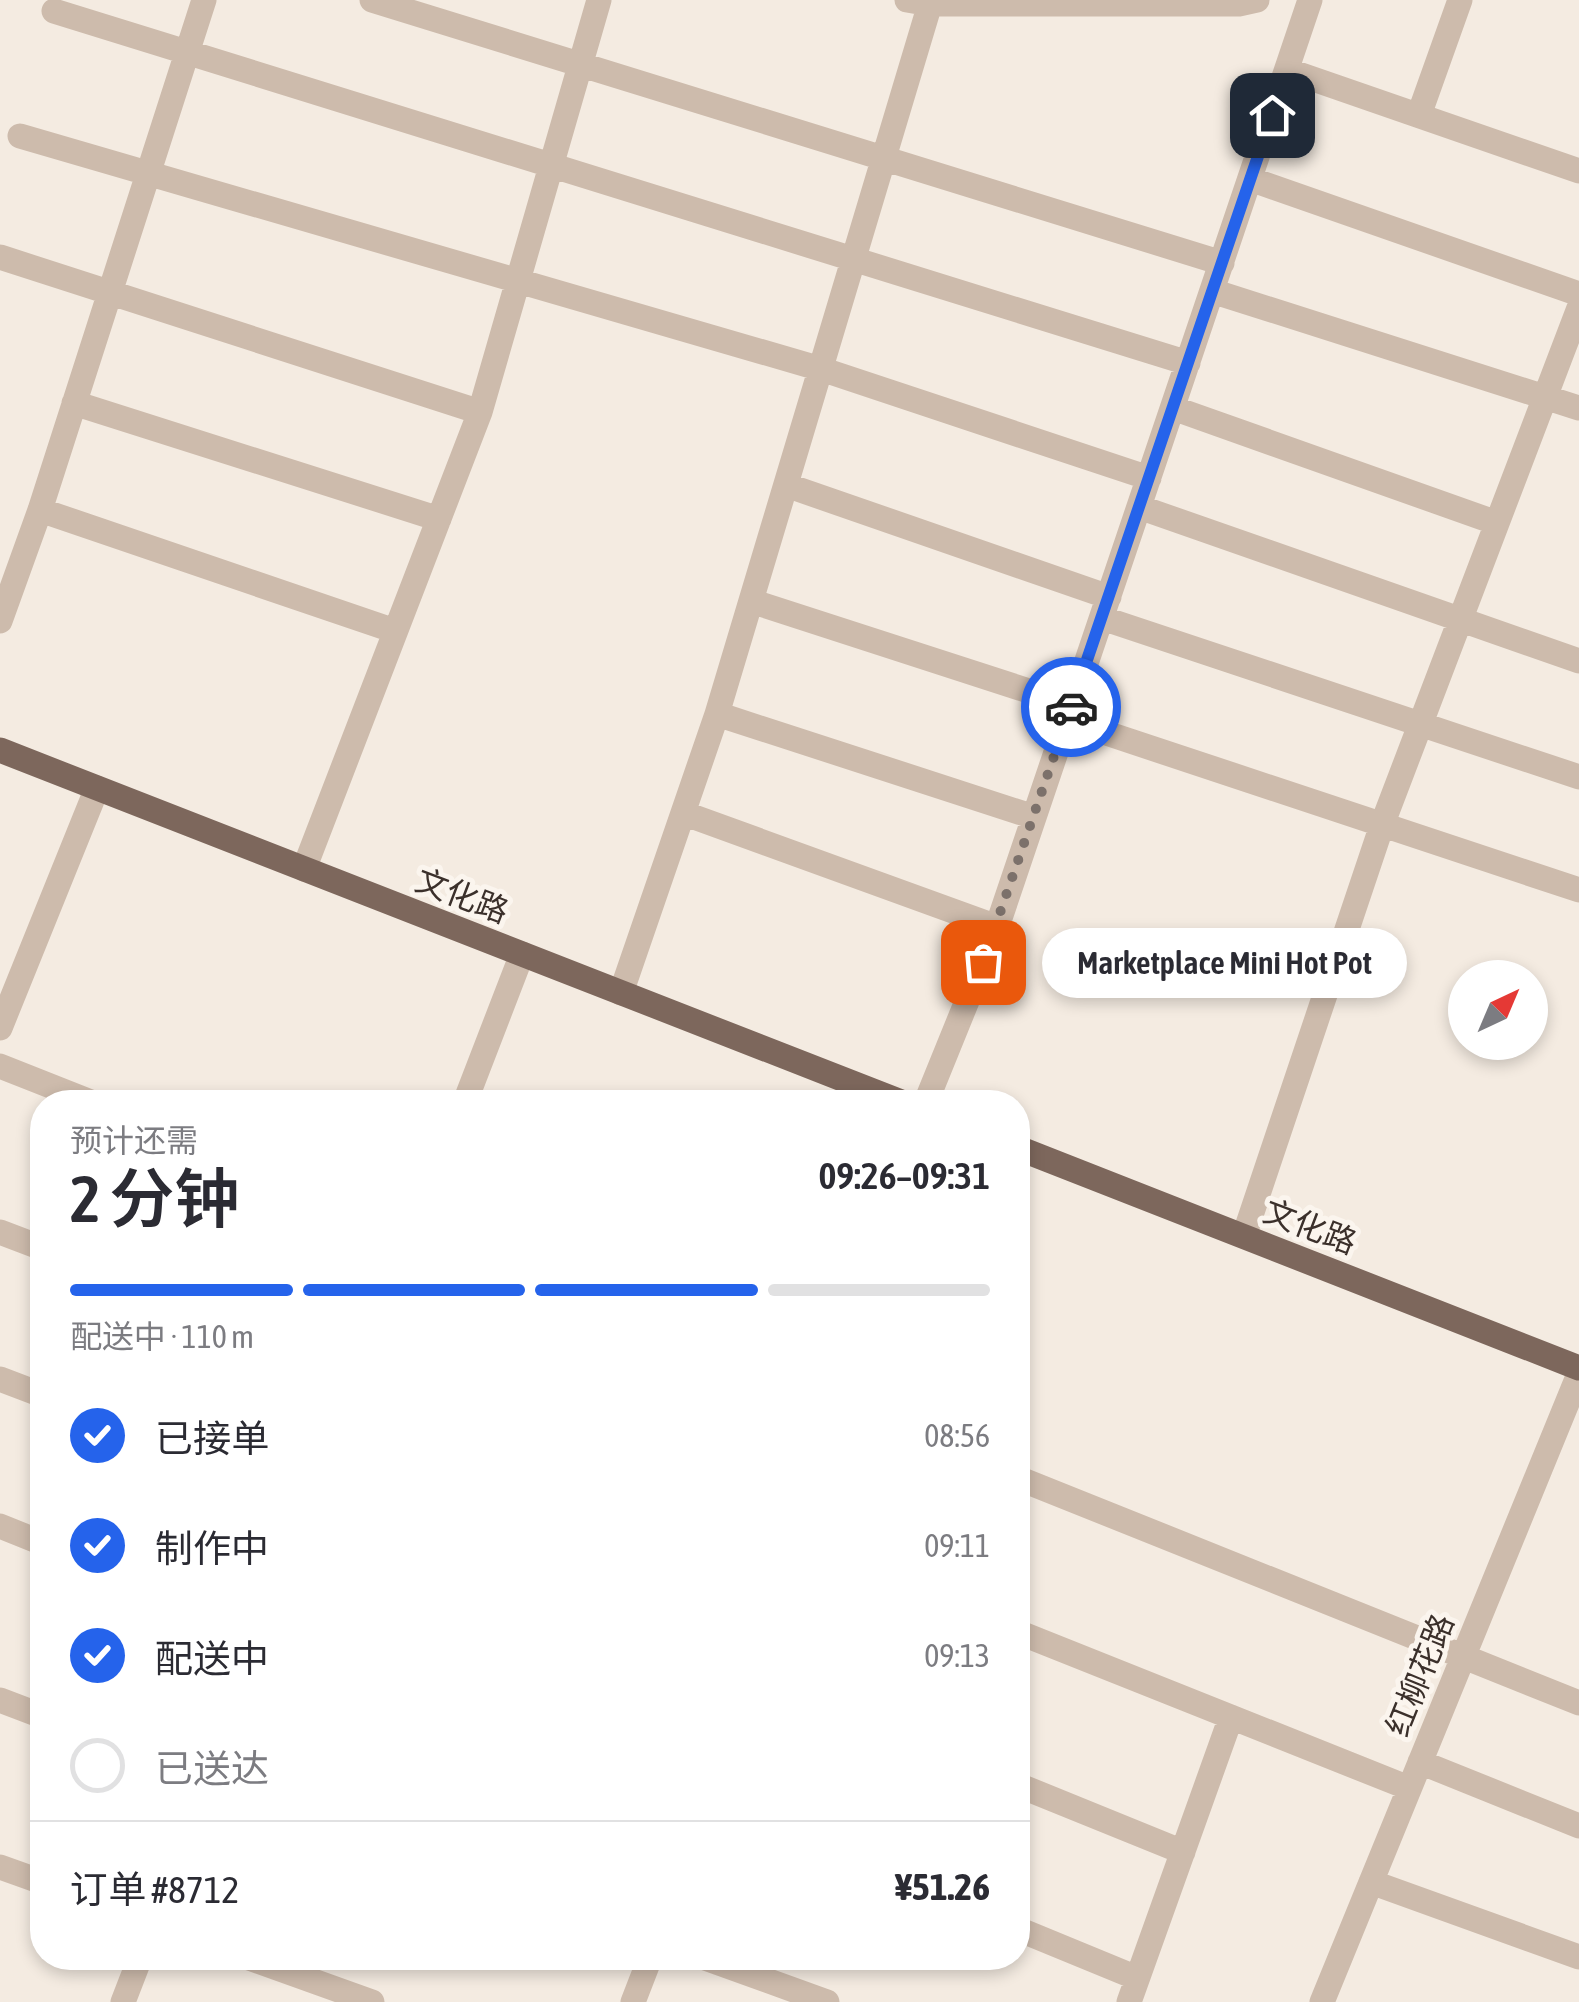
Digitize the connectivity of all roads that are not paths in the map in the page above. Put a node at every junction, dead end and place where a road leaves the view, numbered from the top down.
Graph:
1 (204, 0) edge
2 (372, 0) edge
3 (600, 0) edge
4 (1258, 0) edge
5 (1310, 0) edge
6 (1460, 0) edge
7 (919, 2) edge
8 (54, 11) dead end
9 (187, 53) junction
10 (581, 65) junction
11 (1287, 70) junction
12 (1418, 115) junction
13 (20, 136) dead end
14 (884, 159) junction
15 (551, 166) junction
16 (1579, 171) edge
17 (148, 173) junction
18 (1250, 178) junction
19 (0, 257) edge
20 (854, 259) junction
21 (1222, 263) junction
22 (518, 281) junction
23 (1212, 291) junction
24 (110, 292) junction
25 (1579, 294) edge
26 (1579, 308) edge
27 (1188, 362) junction
28 (820, 369) junction
29 (1545, 397) junction
30 (74, 403) junction
31 (1173, 408) junction
32 (1579, 408) edge
33 (480, 412) junction
34 (1149, 478) junction
35 (786, 486) junction
36 (1139, 507) junction
37 (40, 510) junction
38 (439, 519) junction
39 (1497, 523) junction
40 (751, 601) junction
41 (1105, 608) junction
42 (0, 620) edge
43 (1460, 620) junction
44 (396, 631) junction
45 (1579, 661) edge
46 (1070, 713) junction
47 (717, 714) junction
48 (1420, 724) junction
49 (0, 750) edge
50 (1579, 777) edge
51 (97, 788) junction
52 (683, 813) junction
53 (1034, 817) junction
54 (1382, 825) junction
55 (304, 869) junction
56 (1579, 890) edge
57 (998, 927) junction
58 (522, 954) junction
59 (621, 992) junction
60 (0, 1028) edge
61 (0, 1066) edge
62 (60, 1090) edge
63 (471, 1090) edge
64 (870, 1090) edge
65 (931, 1090) edge
66 (1030, 1153) edge
67 (0, 1232) edge
68 (1244, 1236) junction
69 (30, 1243) edge
70 (1579, 1371) edge
71 (0, 1379) edge
72 (30, 1391) edge
73 (1030, 1483) edge
74 (0, 1526) edge
75 (30, 1538) edge
76 (1030, 1637) edge
77 (1462, 1658) junction
78 (0, 1700) edge
79 (1579, 1703) edge
80 (30, 1711) edge
81 (1231, 1717) junction
82 (1420, 1762) junction
83 (1409, 1788) junction
84 (1030, 1790) edge
85 (1579, 1826) edge
86 (1183, 1852) junction
87 (0, 1867) edge
88 (30, 1878) edge
89 (1371, 1882) junction
90 (1030, 1936) edge
91 (1579, 1957) edge
92 (135, 1970) edge
93 (283, 1970) edge
94 (645, 1970) edge
95 (739, 1970) edge
96 (1133, 1990) edge
97 (123, 2002) edge
98 (372, 2002) edge
99 (633, 2002) edge
100 (828, 2002) edge
101 (1322, 2002) edge

1 - 9 street
2 - 10 street
3 - 10 street
4 - 7 street
5 - 11 street
6 - 12 street
7 - 14 street
8 - 9 street
9 - 15 street
9 - 17 street
10 - 14 street
10 - 15 street
11 - 12 street
11 - 18 street
12 - 16 street
13 - 17 street
14 - 20 street
14 - 21 street
15 - 20 street
15 - 22 street
17 - 22 street
17 - 24 street
18 - 21 street
18 - 25 street
19 - 24 street
20 - 27 street
20 - 28 street
21 - 23 street
22 - 28 street
22 - 33 street
23 - 27 street
23 - 29 street
24 - 30 street
24 - 33 street
26 - 29 street
27 - 31 street
28 - 34 street
28 - 35 street
29 - 32 street
29 - 39 street
30 - 37 street
30 - 38 street
31 - 34 street
31 - 39 street
33 - 38 street
34 - 36 street
35 - 40 street
35 - 41 street
36 - 41 street
36 - 43 street
37 - 42 street
37 - 44 street
38 - 44 street
39 - 43 street
40 - 46 street
40 - 47 street
41 - 46 street
41 - 48 street
43 - 45 street
43 - 48 street
44 - 55 street
46 - 53 street
46 - 54 street
47 - 52 street
47 - 53 street
48 - 50 street
48 - 54 street
49 - 51 main road, 文化路
51 - 55 main road, 文化路
51 - 60 street
52 - 57 street
52 - 59 street
53 - 57 street
54 - 56 street
54 - 68 street
55 - 58 main road, 文化路
57 - 65 street
58 - 59 main road, 文化路
58 - 63 street
59 - 64 main road, 文化路
61 - 62 street
66 - 68 main road, 文化路
67 - 69 street
68 - 70 main road, 文化路
70 - 77 street, 红柳花路
71 - 72 street
73 - 77 street
74 - 75 street
76 - 81 street
77 - 79 street
77 - 82 street, 红柳花路
78 - 80 street
81 - 83 street
81 - 86 street
82 - 83 street, 红柳花路
82 - 85 street
83 - 89 street, 红柳花路
84 - 86 street
86 - 96 street
87 - 88 street
89 - 91 street
89 - 101 street, 红柳花路
90 - 96 street
92 - 97 street
93 - 98 street
94 - 99 street
95 - 100 street

